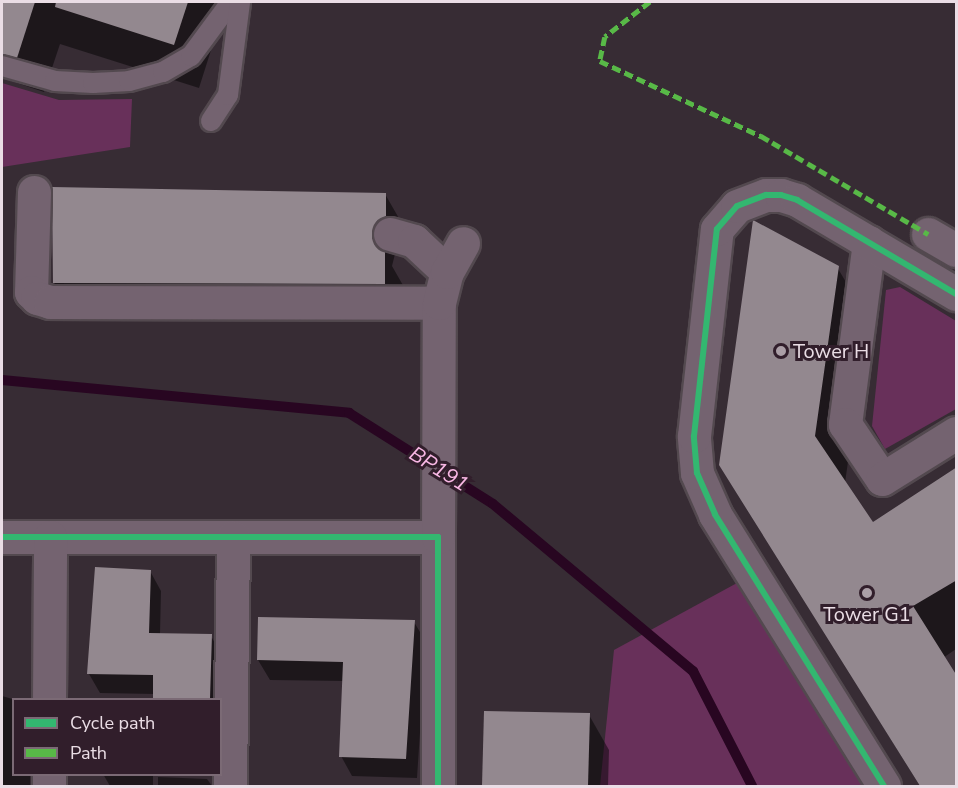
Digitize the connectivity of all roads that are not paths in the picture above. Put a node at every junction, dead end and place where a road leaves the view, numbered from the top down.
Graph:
1 (231, 2) edge
2 (240, 2) edge
3 (2, 66) edge
4 (211, 121) dead end
5 (34, 192) dead end
6 (390, 234) dead end
7 (928, 234) dead end
8 (869, 242) junction
9 (463, 243) dead end
10 (957, 250) edge
11 (443, 288) junction
12 (957, 294) edge
13 (957, 433) edge
14 (2, 537) edge
15 (50, 537) junction
16 (233, 537) junction
17 (438, 537) junction
18 (49, 698) edge
19 (230, 786) edge
20 (438, 786) edge
21 (884, 786) edge

1 - 3 lane
2 - 4 lane
5 - 11 street
6 - 11 street
7 - 10 street
8 - 12 street
8 - 13 street
8 - 21 street
9 - 11 street
11 - 17 street
14 - 15 street
15 - 16 street
15 - 18 street
16 - 17 street
16 - 19 street
17 - 20 street

